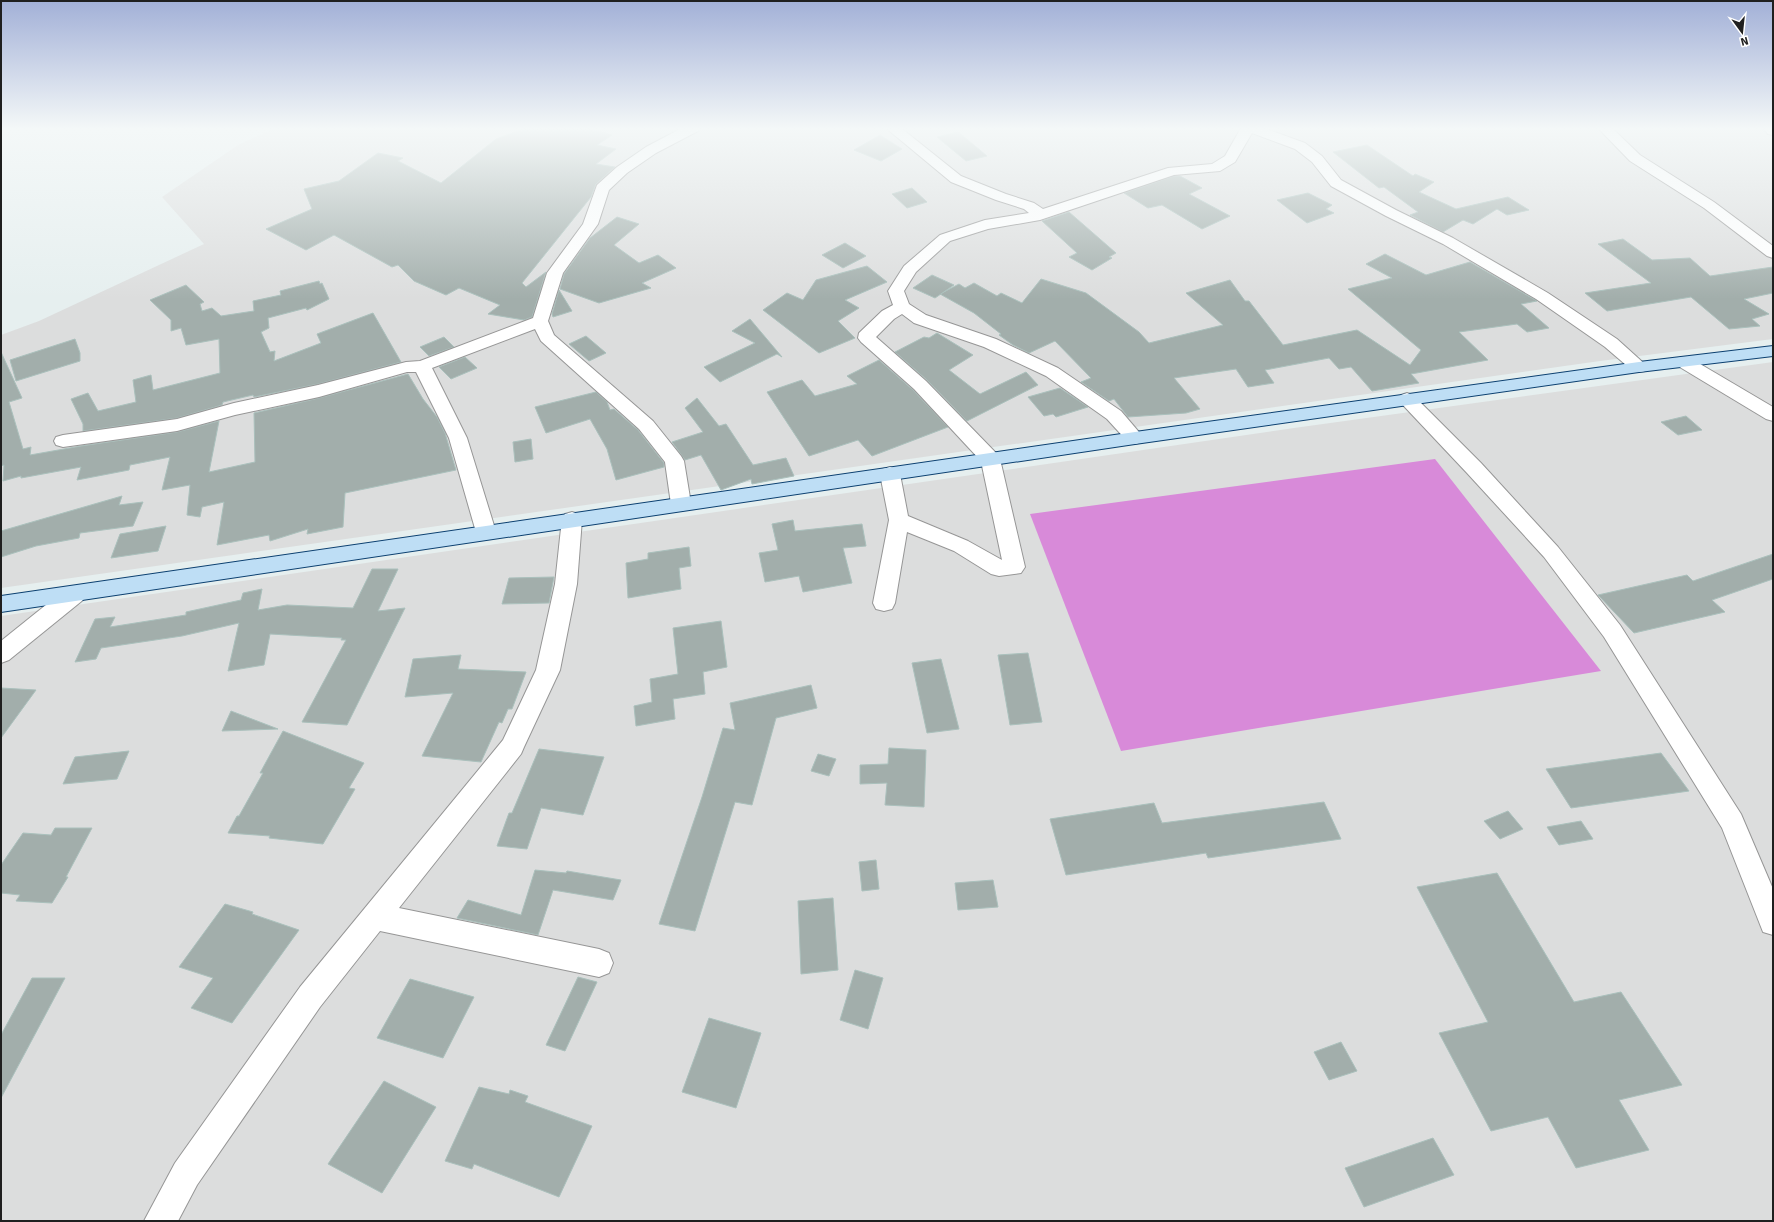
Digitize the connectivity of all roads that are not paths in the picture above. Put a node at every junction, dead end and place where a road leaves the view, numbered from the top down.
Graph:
1 (605, 185) edge
2 (971, 185) edge
3 (1129, 185) edge
4 (1340, 185) edge
5 (1678, 185) edge
6 (1035, 218) junction
7 (1773, 253) edge
8 (902, 307) junction
9 (540, 321) junction
10 (1773, 351) edge
11 (1684, 362) junction
12 (422, 366) junction
13 (1639, 367) junction
14 (1407, 399) junction
15 (1773, 415) edge
16 (1135, 438) junction
17 (63, 441) dead end
18 (990, 459) junction
19 (890, 474) junction
20 (681, 504) junction
21 (572, 519) junction
22 (899, 520) junction
23 (486, 532) junction
24 (75, 594) junction
25 (884, 603) dead end
26 (1, 604) edge
27 (1, 654) edge
28 (375, 917) junction
29 (1773, 922) edge
30 (599, 963) dead end
31 (160, 1221) edge

1 - 9 street
2 - 6 street
3 - 6 street
4 - 13 street
5 - 7 street
6 - 8 street
8 - 16 street
8 - 18 street
9 - 12 street
9 - 20 street
10 - 11 main road
11 - 13 main road
11 - 15 street
12 - 17 street
12 - 23 street
13 - 14 main road
14 - 16 main road
14 - 29 street
16 - 18 main road
18 - 19 main road
18 - 22 street
19 - 20 main road
19 - 22 street
20 - 21 main road
21 - 23 main road
21 - 28 street
22 - 25 street
23 - 24 main road
24 - 26 main road
24 - 27 street
28 - 30 street
28 - 31 street

